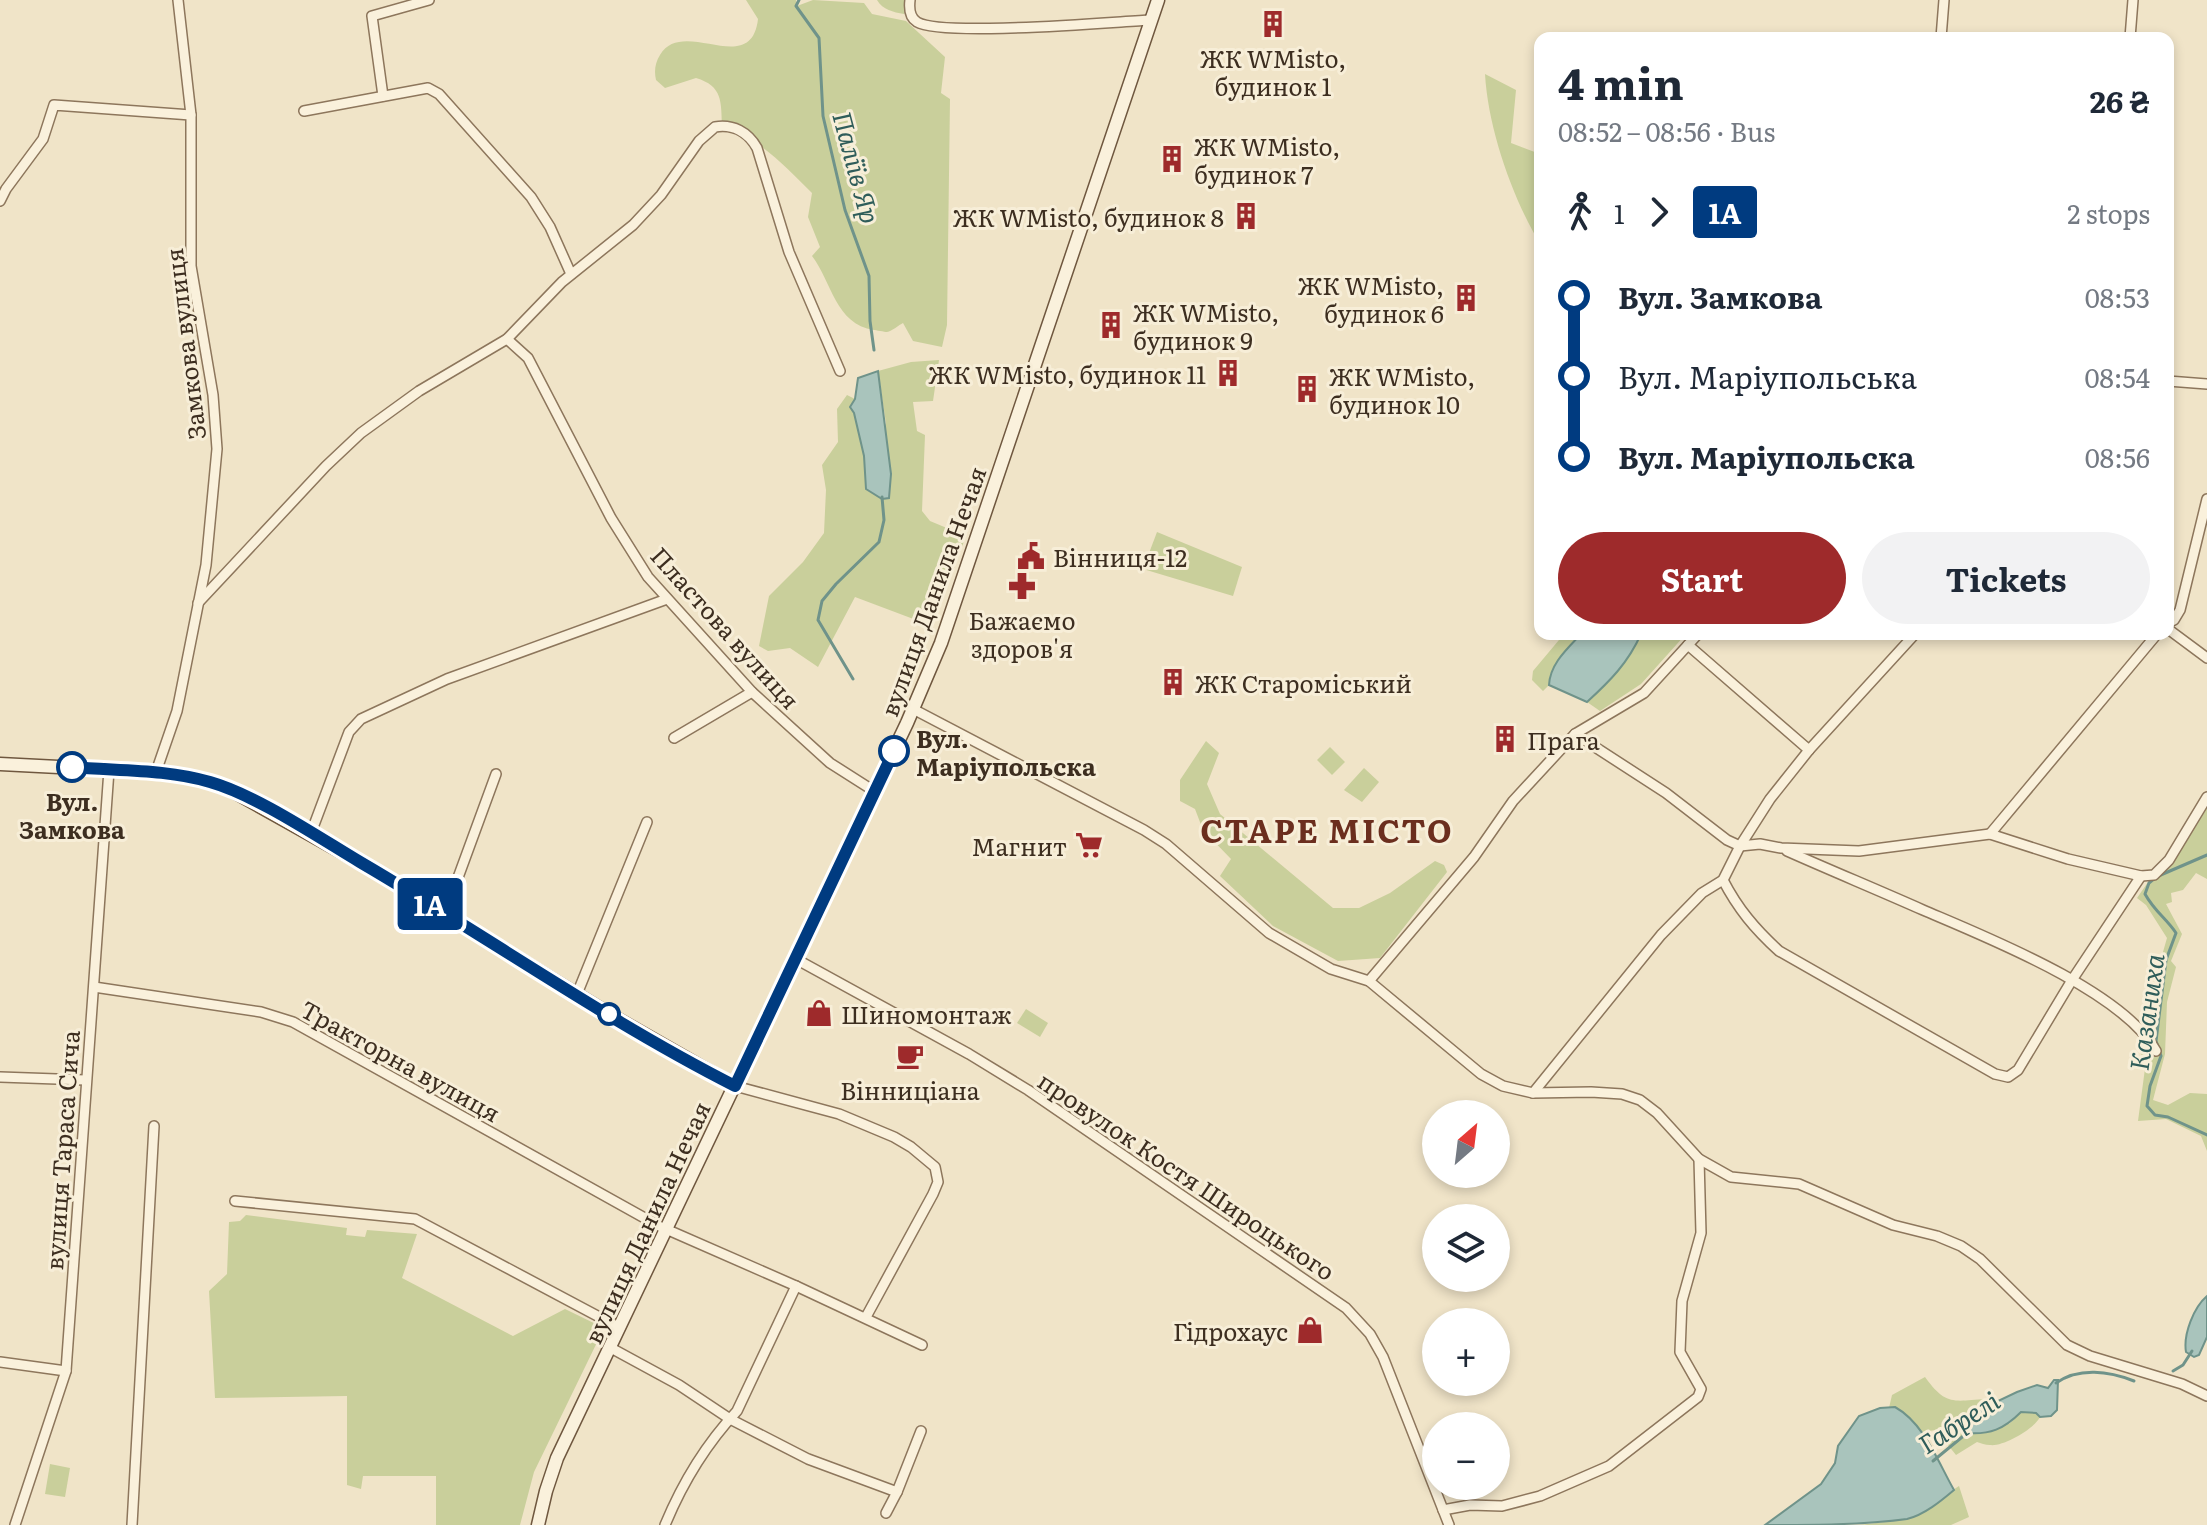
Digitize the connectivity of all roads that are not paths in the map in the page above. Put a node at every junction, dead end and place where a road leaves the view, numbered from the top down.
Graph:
1 (178, 0) edge
2 (428, 0) edge
3 (910, 0) edge
4 (1158, 0) edge
5 (1944, 0) edge
6 (2133, 0) edge
7 (1150, 20) junction
8 (1941, 32) edge
9 (2130, 32) edge
10 (383, 96) junction
11 (304, 111) dead end
12 (191, 115) junction
13 (0, 201) edge
14 (571, 274) junction
15 (507, 339) junction
16 (840, 371) dead end
17 (2174, 381) edge
18 (2207, 384) edge
19 (2207, 499) edge
20 (667, 599) junction
21 (198, 603) junction
22 (2174, 620) edge
23 (2174, 631) edge
24 (1693, 640) edge
25 (1910, 640) edge
26 (2152, 640) edge
27 (1688, 645) junction
28 (2207, 658) edge
29 (752, 692) junction
30 (913, 709) junction
31 (1575, 734) junction
32 (674, 738) dead end
33 (1809, 750) junction
34 (0, 764) edge
35 (109, 770) junction
36 (156, 772) junction
37 (496, 774) dead end
38 (874, 791) junction
39 (2207, 797) edge
40 (647, 822) dead end
41 (311, 833) junction
42 (1990, 834) junction
43 (1740, 846) junction
44 (1781, 848) junction
45 (2141, 876) junction
46 (1723, 880) junction
47 (445, 913) junction
48 (794, 958) junction
49 (2072, 980) junction
50 (1369, 981) junction
51 (94, 987) junction
52 (577, 994) junction
53 (2156, 1051) dead end
54 (0, 1077) edge
55 (85, 1080) junction
56 (735, 1086) junction
57 (1533, 1093) junction
58 (154, 1126) dead end
59 (1699, 1159) junction
60 (235, 1201) dead end
61 (667, 1230) junction
62 (796, 1286) junction
63 (866, 1317) junction
64 (620, 1328) junction
65 (922, 1345) dead end
66 (611, 1348) junction
67 (0, 1362) edge
68 (66, 1371) junction
69 (2207, 1396) edge
70 (730, 1419) junction
71 (921, 1431) dead end
72 (897, 1492) junction
73 (1443, 1510) junction
74 (886, 1513) dead end
75 (15, 1525) edge
76 (132, 1525) edge
77 (538, 1525) edge
78 (665, 1525) edge
79 (1449, 1525) edge

1 - 12 street, Замкова вулиця
2 - 10 street
3 - 7 street
4 - 7 main road, вулиця Данила Нечая
5 - 8 street
6 - 9 street
7 - 30 main road, вулиця Данила Нечая
10 - 11 street
10 - 14 street
12 - 13 street
12 - 21 street, Замкова вулиця
14 - 15 street
14 - 16 street
15 - 20 street, Пластова вулиця
15 - 21 street
17 - 18 street
19 - 22 street
20 - 29 street, Пластова вулиця
20 - 41 street
21 - 36 street, Замкова вулиця
23 - 28 street
24 - 27 street
25 - 33 street
26 - 42 street
27 - 31 street
27 - 33 street
29 - 32 street
29 - 38 street, Пластова вулиця
30 - 38 main road, вулиця Данила Нечая
30 - 50 street
31 - 43 street
31 - 50 street
33 - 43 street
34 - 35 main road
35 - 36 main road
35 - 51 street, вулиця Тараса Сича
36 - 41 main road
37 - 47 street
38 - 48 main road, вулиця Данила Нечая
39 - 45 street
40 - 52 street
41 - 47 main road
42 - 44 street
42 - 45 street
43 - 44 street
43 - 46 street
44 - 49 street
45 - 49 street
46 - 49 street
46 - 57 street
47 - 52 main road
48 - 56 main road, вулиця Данила Нечая
48 - 73 street, провулок Костя Широцького
49 - 53 street
50 - 57 street
51 - 55 street, вулиця Тараса Сича
51 - 61 street, Тракторна вулиця
52 - 56 main road
54 - 55 street
55 - 68 street, вулиця Тараса Сича
56 - 61 main road, вулиця Данила Нечая
56 - 63 street
57 - 59 street
58 - 76 street
59 - 69 street
59 - 73 street
60 - 64 street
61 - 62 street, Тракторна вулиця
61 - 64 main road, вулиця Данила Нечая
62 - 63 street, Тракторна вулиця
62 - 70 street
63 - 65 street, Тракторна вулиця
64 - 66 main road, вулиця Данила Нечая
66 - 70 street
66 - 77 main road, вулиця Данила Нечая
67 - 68 street
68 - 75 street, вулиця Тараса Сича
70 - 72 street
70 - 78 street
71 - 72 street
72 - 74 street
73 - 79 street, провулок Костя Широцького

